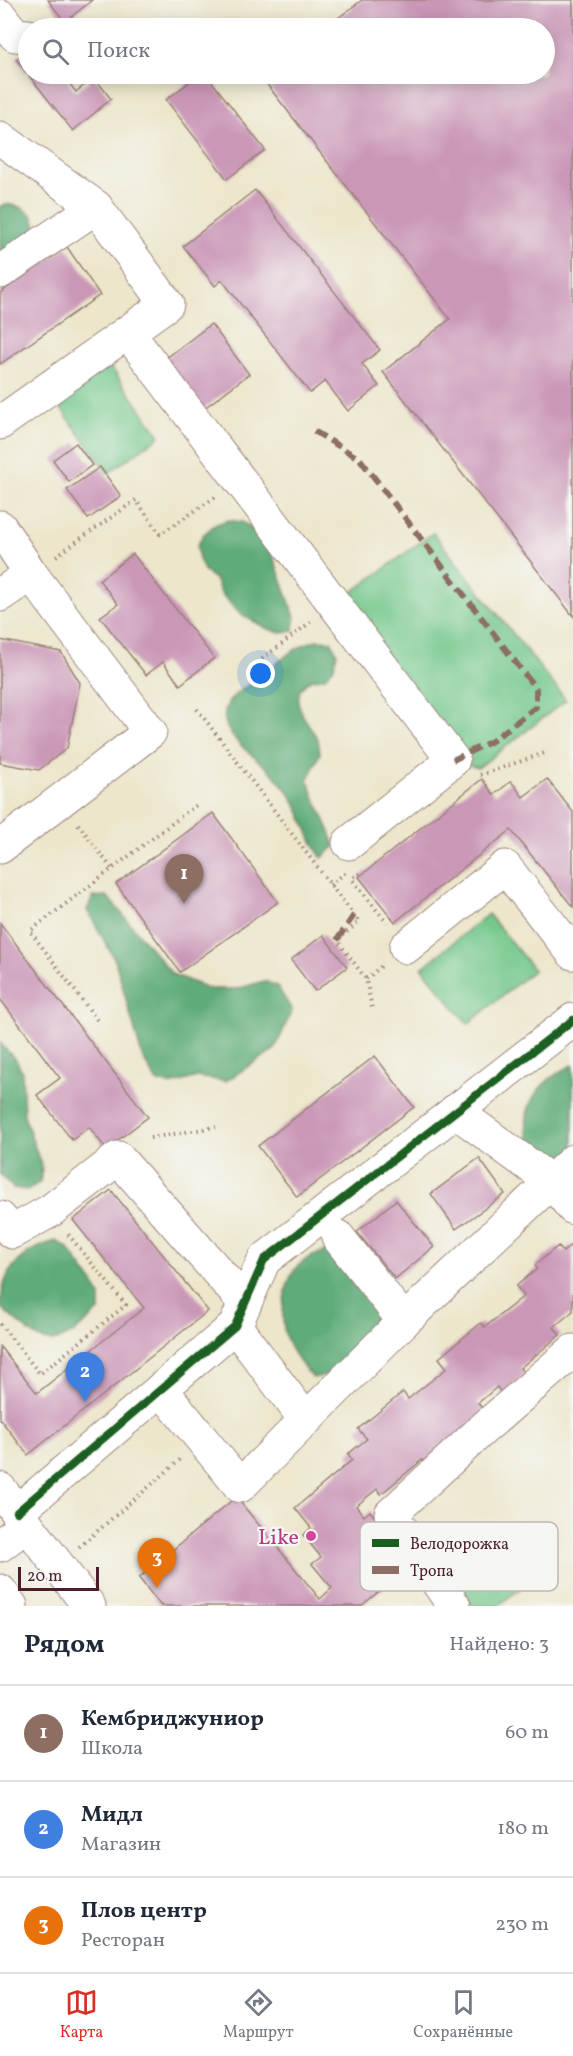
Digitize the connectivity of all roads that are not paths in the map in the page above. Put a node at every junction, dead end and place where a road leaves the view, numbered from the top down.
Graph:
1 (0, 16) edge
2 (18, 35) edge
3 (0, 138) edge
4 (96, 207) junction
5 (0, 272) edge
6 (128, 333) junction
7 (0, 423) edge
8 (0, 526) edge
9 (31, 574) junction
10 (0, 595) edge
11 (0, 847) edge
12 (358, 855) road end
13 (573, 953) edge
14 (397, 955) road end
15 (573, 1020) edge
16 (455, 1111) junction
17 (562, 1172) edge
18 (573, 1208) edge
19 (0, 1218) edge
20 (338, 1237) dead end
21 (240, 1314) junction
22 (404, 1321) junction
23 (573, 1351) edge
24 (161, 1389) junction
25 (305, 1419) junction
26 (15, 1508) edge
27 (397, 1522) edge
28 (0, 1545) edge
29 (0, 1591) edge
30 (444, 1591) edge
31 (11, 1606) edge
32 (89, 1606) edge
33 (454, 1606) edge

1 - 2 street
3 - 4 street
4 - 5 street
4 - 6 street
6 - 7 street
6 - 12 street
8 - 9 street
9 - 10 street
9 - 11 street
13 - 14 street
15 - 16 street
16 - 17 street
16 - 21 street
17 - 18 street
17 - 22 street
19 - 21 street
20 - 22 street
21 - 24 street
21 - 25 street
22 - 25 street
23 - 27 street
24 - 25 street
24 - 26 street
26 - 28 street
26 - 32 street
29 - 31 street
30 - 33 street

